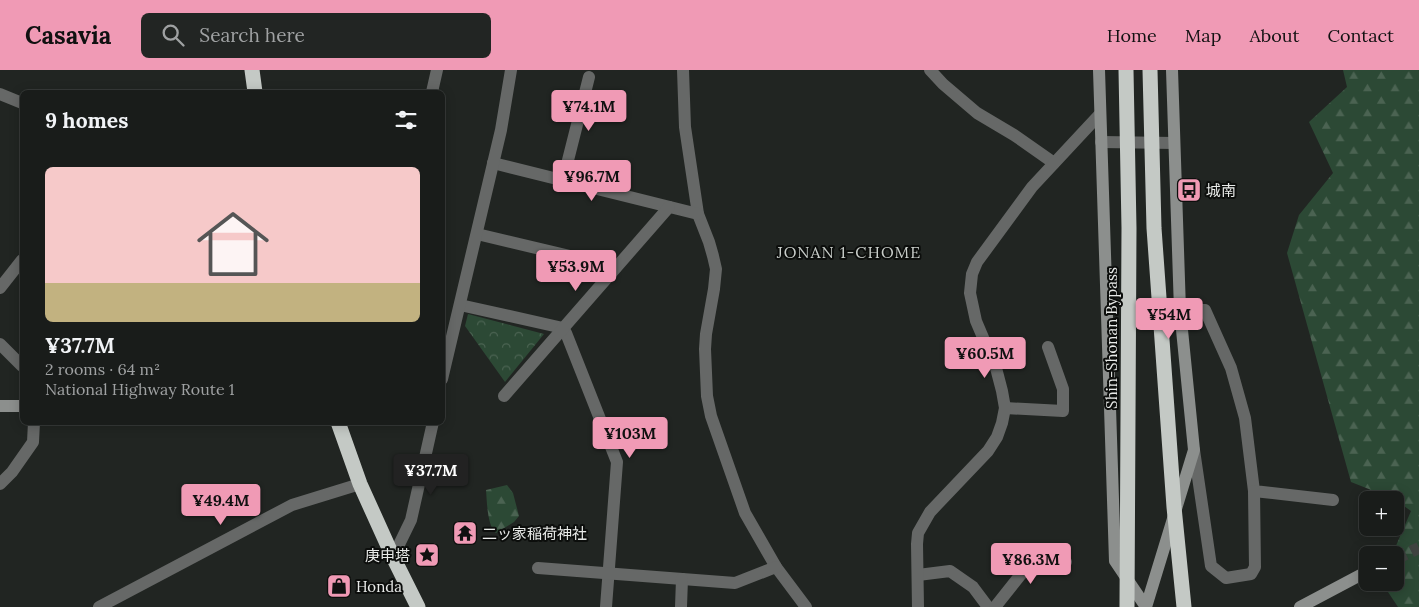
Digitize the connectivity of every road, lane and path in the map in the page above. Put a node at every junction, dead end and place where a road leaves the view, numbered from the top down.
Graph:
1 (252, 70) edge
2 (437, 70) edge
3 (511, 70) edge
4 (683, 70) edge
5 (930, 70) edge
6 (1099, 70) edge
7 (1126, 70) edge
8 (1150, 70) edge
9 (1172, 70) edge
10 (589, 76) dead end
11 (255, 90) edge
12 (432, 90) edge
13 (0, 94) edge
14 (20, 101) edge
15 (1100, 114) junction
16 (1101, 142) junction
17 (1174, 143) junction
18 (493, 163) junction
19 (1054, 163) junction
20 (563, 180) junction
21 (669, 207) junction
22 (698, 214) junction
23 (477, 234) junction
24 (20, 263) edge
25 (616, 267) junction
26 (0, 288) edge
27 (460, 305) junction
28 (1180, 310) junction
29 (563, 328) junction
30 (0, 344) edge
31 (1048, 347) dead end
32 (20, 364) edge
33 (445, 367) edge
34 (504, 396) dead end
35 (0, 406) edge
36 (20, 406) edge
37 (1005, 408) junction
38 (34, 425) edge
39 (339, 425) edge
40 (432, 425) edge
41 (1194, 450) junction
42 (0, 484) edge
43 (360, 484) junction
44 (1254, 491) junction
45 (1333, 500) dead end
46 (393, 557) junction
47 (1066, 562) dead end
48 (776, 567) junction
49 (538, 568) dead end
50 (608, 574) junction
51 (918, 575) junction
52 (1359, 576) edge
53 (682, 579) junction
54 (98, 607) edge
55 (418, 607) edge
56 (606, 607) edge
57 (681, 607) edge
58 (806, 607) edge
59 (918, 607) edge
60 (988, 607) edge
61 (995, 607) edge
62 (1127, 607) edge
63 (1146, 607) edge
64 (1184, 607) edge
65 (1300, 607) edge

1 - 11 highway
2 - 12 street
3 - 18 street
4 - 22 street
5 - 19 street
6 - 15 street
7 - 62 highway, Shin-Shonan Bypass
8 - 64 highway
9 - 17 street
10 - 20 street
13 - 14 street
15 - 16 street
15 - 19 street
16 - 17 street
16 - 63 street
17 - 28 street
18 - 20 street
18 - 23 street
19 - 37 street
20 - 21 street
21 - 22 street
21 - 25 street
22 - 48 street
23 - 25 street
23 - 27 street
24 - 26 street
25 - 29 street
27 - 29 street
27 - 33 street
28 - 41 street
28 - 44 street
29 - 34 street
29 - 50 street
30 - 32 street
31 - 37 street
35 - 36 street
37 - 51 street
38 - 42 street
39 - 43 highway
40 - 46 street
41 - 44 street
41 - 63 street
43 - 46 highway
43 - 54 street
44 - 45 street
46 - 55 highway
47 - 61 street
48 - 53 street
48 - 58 street
49 - 50 street
50 - 53 street
50 - 56 street
51 - 59 street
51 - 60 street
52 - 65 street
53 - 57 street

